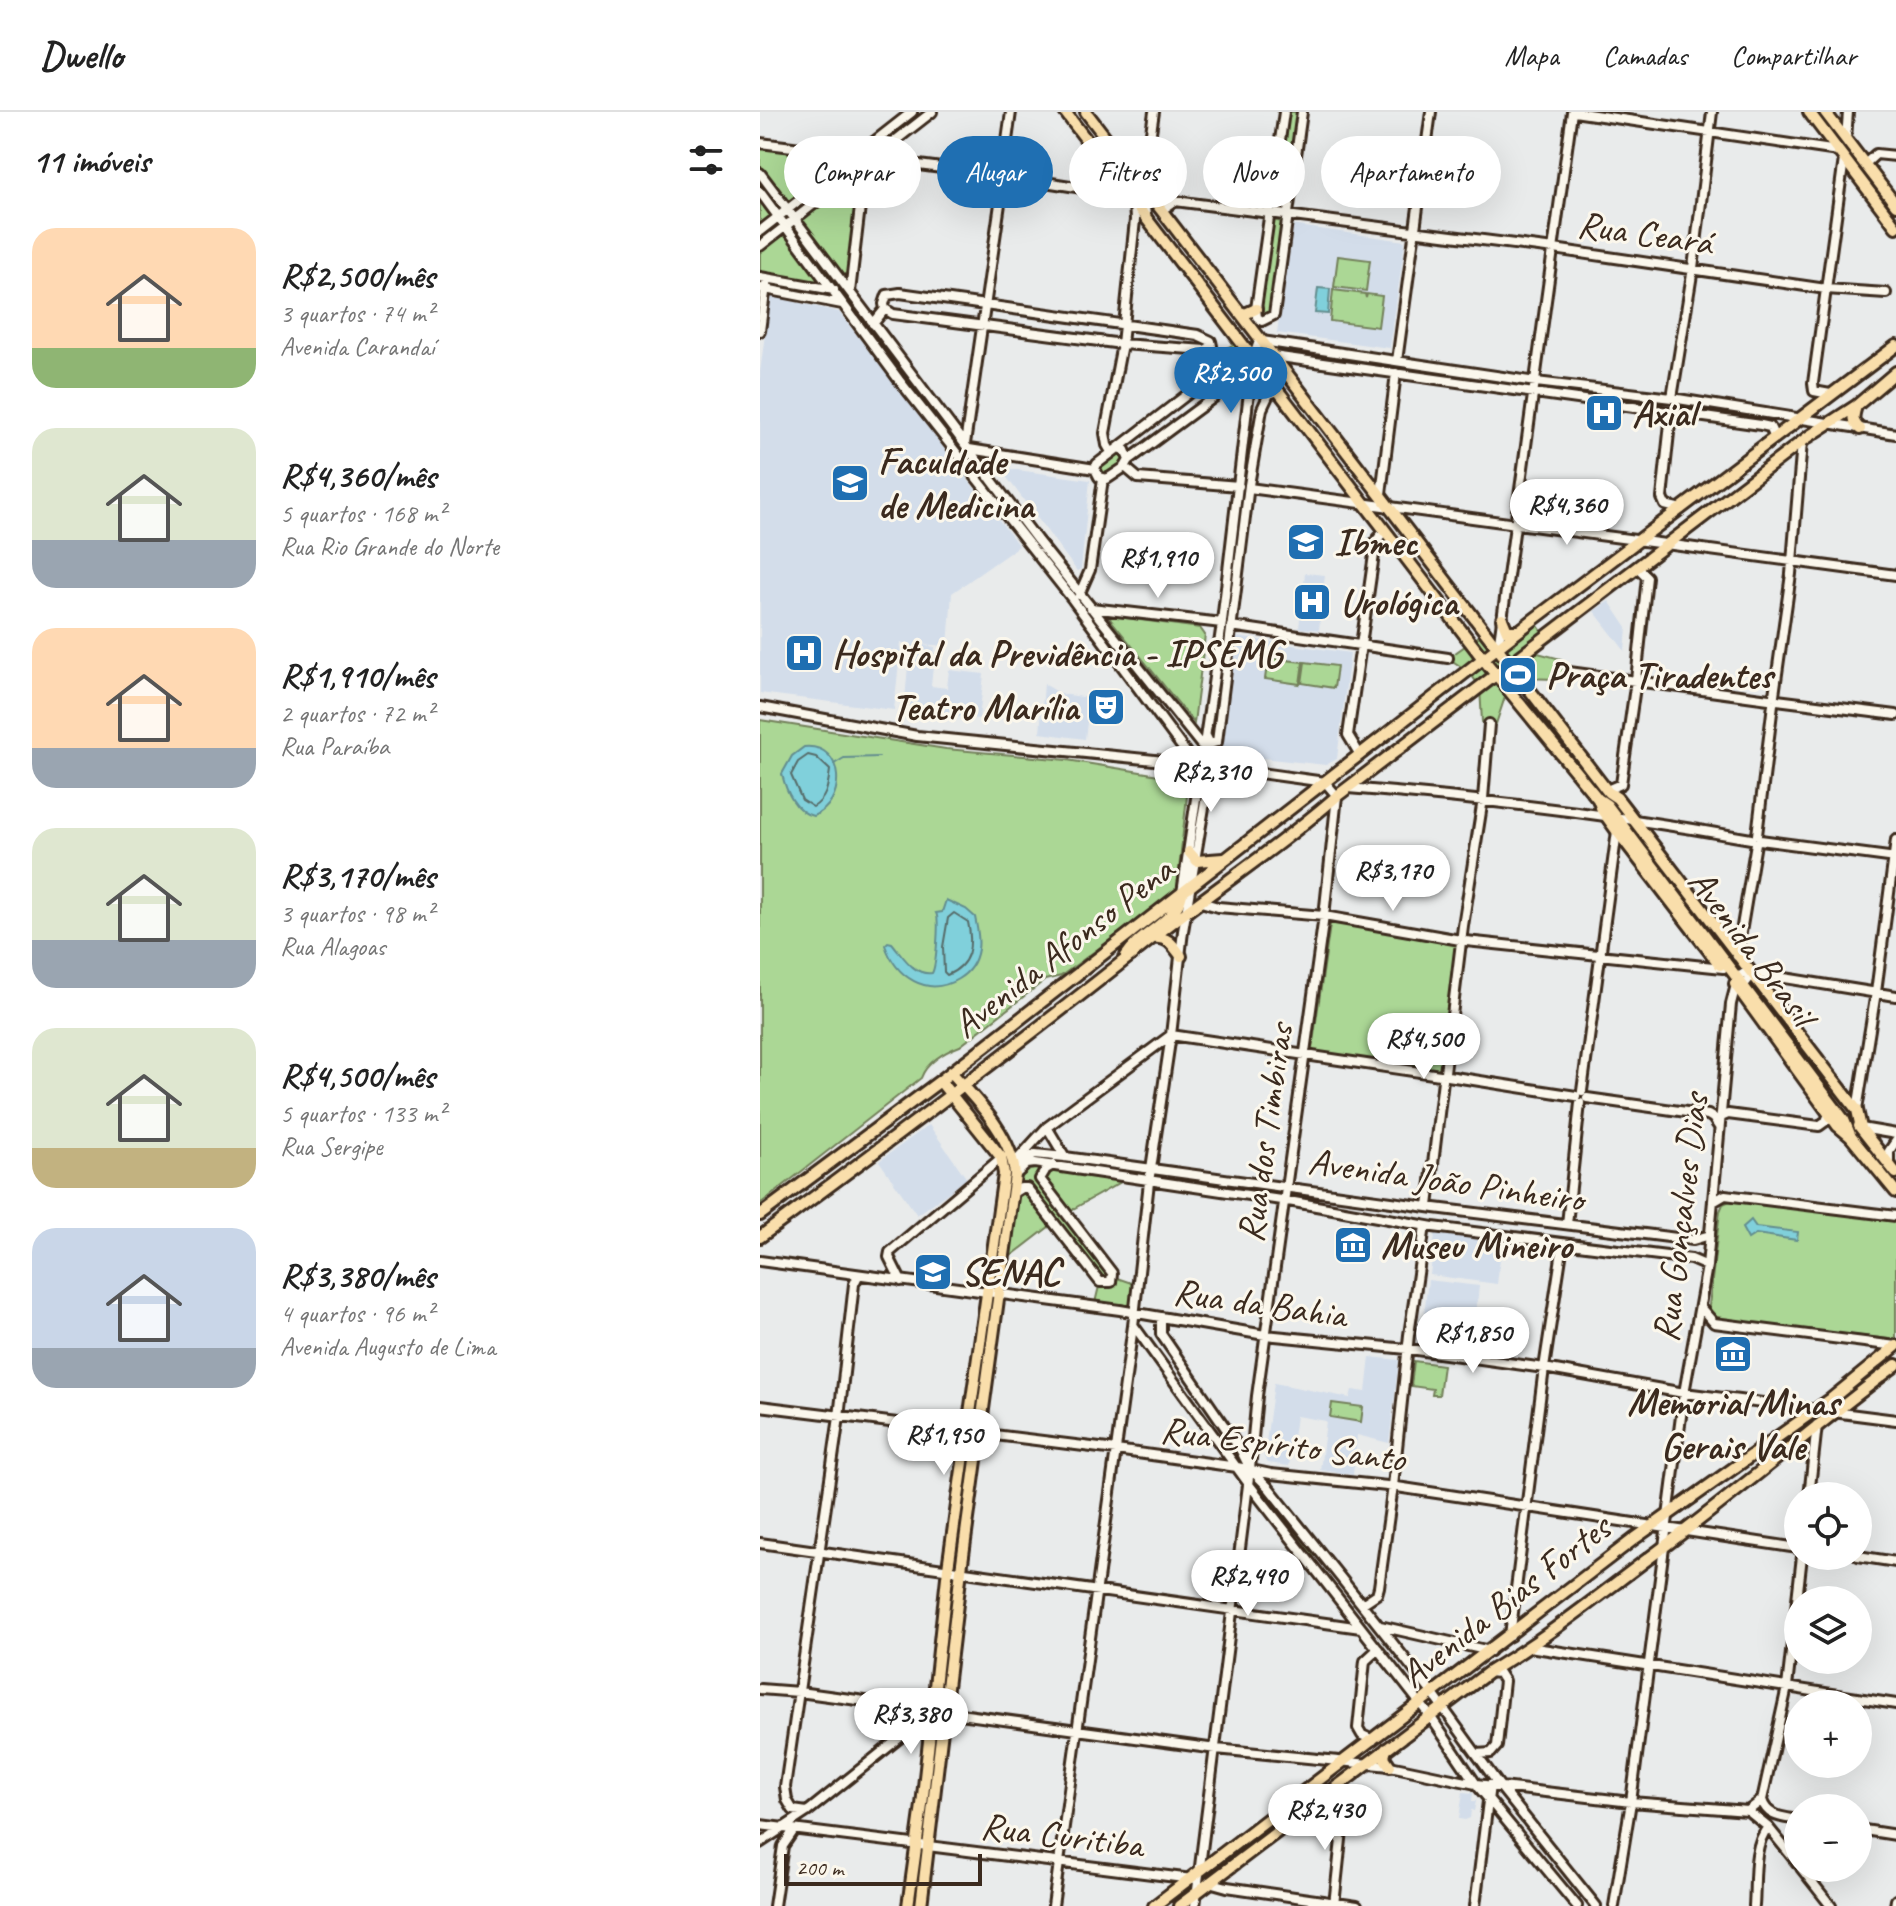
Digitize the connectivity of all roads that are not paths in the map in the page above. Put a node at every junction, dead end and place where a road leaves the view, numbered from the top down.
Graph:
1 (912, 112) edge
2 (932, 112) edge
3 (1011, 112) edge
4 (1065, 112) edge
5 (1086, 112) edge
6 (1154, 112) edge
7 (1284, 112) edge
8 (1302, 112) edge
9 (1431, 112) edge
10 (1573, 112) edge
11 (1712, 112) edge
12 (1809, 112) edge
13 (1847, 112) edge
14 (1828, 116) edge
15 (1710, 130) junction
16 (882, 136) edge
17 (903, 136) edge
18 (1008, 136) edge
19 (1084, 136) edge
20 (1104, 136) edge
21 (1150, 136) edge
22 (1281, 136) edge
23 (1298, 136) edge
24 (1846, 139) junction
25 (760, 143) edge
26 (784, 146) edge
27 (1842, 154) junction
28 (1896, 156) edge
29 (1865, 164) junction
30 (760, 173) edge
31 (760, 192) edge
32 (1896, 205) edge
33 (791, 208) edge
34 (810, 208) edge
35 (860, 208) edge
36 (999, 208) edge
37 (1137, 208) edge
38 (1143, 208) edge
39 (1270, 208) edge
40 (1288, 208) edge
41 (788, 210) junction
42 (1162, 210) joint
43 (1269, 212) junction
44 (1287, 214) junction
45 (778, 217) junction
46 (795, 220) junction
47 (1143, 220) junction
48 (786, 227) junction
49 (1896, 227) edge
50 (1415, 230) junction
51 (760, 231) edge
52 (760, 246) edge
53 (1554, 249) junction
54 (811, 261) junction
55 (1693, 268) junction
56 (764, 277) edge
57 (805, 285) junction
58 (763, 289) edge
59 (832, 289) junction
60 (1826, 289) junction
61 (850, 292) junction
62 (1886, 293) dead end
63 (842, 304) junction
64 (986, 306) junction
65 (885, 309) junction
66 (1256, 309) junction
67 (1240, 312) junction
68 (873, 324) junction
69 (984, 324) junction
70 (1124, 324) junction
71 (760, 331) edge
72 (1262, 341) junction
73 (1122, 344) junction
74 (1896, 346) edge
75 (1273, 356) junction
76 (1253, 358) junction
77 (1397, 361) junction
78 (1896, 372) edge
79 (1396, 373) junction
80 (1536, 382) junction
81 (1278, 391) junction
82 (1535, 394) junction
83 (1830, 394) junction
84 (1672, 398) junction
85 (1856, 406) junction
86 (1170, 408) junction
87 (1762, 412) junction
88 (971, 414) junction
89 (1671, 414) junction
90 (1798, 419) junction
91 (1181, 421) junction
92 (950, 423) junction
93 (1831, 423) junction
94 (1761, 425) junction
95 (1860, 429) junction
96 (1896, 434) edge
97 (1775, 438) junction
98 (1802, 442) junction
99 (967, 447) junction
100 (1115, 450) junction
101 (1003, 455) junction
102 (1127, 463) junction
103 (1095, 469) junction
104 (989, 477) junction
105 (1103, 479) junction
106 (1378, 481) junction
107 (1244, 487) junction
108 (1381, 494) junction
109 (1367, 505) junction
110 (1392, 508) junction
111 (1681, 509) junction
112 (1402, 514) junction
113 (1516, 524) junction
114 (1385, 530) junction
115 (1621, 539) junction
116 (1641, 541) junction
117 (1668, 544) junction
118 (1626, 552) junction
119 (1789, 559) junction
120 (1638, 568) junction
121 (1090, 570) junction
122 (1896, 575) edge
123 (1070, 582) junction
124 (1077, 597) junction
125 (1091, 608) junction
126 (1502, 619) junction
127 (1228, 624) junction
128 (1520, 630) junction
129 (1360, 644) junction
130 (1498, 649) junction
131 (1448, 658) dead end
132 (1484, 660) junction
133 (1510, 664) junction
134 (1569, 672) dead end
135 (1497, 675) junction
136 (1636, 680) junction
137 (1773, 699) junction
138 (760, 707) edge
139 (1896, 715) edge
140 (1489, 724) dead end
141 (1177, 743) junction
142 (1203, 748) junction
143 (1360, 755) junction
144 (1163, 761) junction
145 (1194, 764) junction
146 (1231, 769) junction
147 (1201, 772) junction
148 (1325, 782) junction
149 (1208, 784) junction
150 (1347, 788) junction
151 (1337, 796) junction
152 (1483, 799) junction
153 (1610, 808) junction
154 (1617, 831) junction
155 (1756, 839) junction
156 (1896, 840) edge
157 (1627, 844) junction
158 (1615, 848) junction
159 (1189, 852) junction
160 (1895, 858) edge
161 (1225, 859) junction
162 (1197, 861) junction
163 (1191, 886) junction
164 (1182, 894) junction
165 (1201, 902) junction
166 (1186, 913) junction
167 (1324, 916) junction
168 (1153, 938) junction
169 (1461, 941) junction
170 (1711, 953) junction
171 (1181, 956) junction
172 (1600, 956) junction
173 (1737, 956) junction
174 (1120, 964) junction
175 (1701, 966) junction
176 (1742, 975) junction
177 (1876, 992) junction
178 (1896, 996) edge
179 (1171, 1035) junction
180 (1303, 1055) junction
181 (951, 1072) junction
182 (1444, 1076) junction
183 (940, 1081) junction
184 (963, 1086) junction
185 (952, 1096) junction
186 (1581, 1097) junction
187 (1723, 1105) junction
188 (1857, 1110) junction
189 (1829, 1114) junction
190 (1708, 1115) junction
191 (1721, 1117) junction
192 (1844, 1120) junction
193 (1047, 1127) junction
194 (1861, 1128) junction
195 (1720, 1129) junction
196 (1896, 1134) edge
197 (1851, 1137) junction
198 (1896, 1141) edge
199 (1004, 1142) junction
200 (1027, 1154) junction
201 (1001, 1157) junction
202 (1065, 1157) junction
203 (1053, 1165) junction
204 (1150, 1169) junction
205 (1892, 1169) edge
206 (1011, 1171) junction
207 (1149, 1182) junction
208 (1286, 1187) junction
209 (1896, 1192) edge
210 (1013, 1193) junction
211 (1284, 1200) junction
212 (1713, 1202) junction
213 (1428, 1206) junction
214 (760, 1215) edge
215 (1896, 1216) edge
216 (1567, 1224) junction
217 (1425, 1226) junction
218 (1710, 1235) junction
219 (760, 1237) edge
220 (1563, 1244) junction
221 (760, 1261) edge
222 (1707, 1266) junction
223 (858, 1276) junction
224 (901, 1281) junction
225 (986, 1294) junction
226 (998, 1295) junction
227 (1701, 1307) junction
228 (1135, 1313) junction
229 (1161, 1318) junction
230 (1133, 1326) junction
231 (1265, 1335) junction
232 (1896, 1346) edge
233 (1407, 1349) junction
234 (1896, 1365) edge
235 (1544, 1368) junction
236 (1684, 1393) junction
237 (760, 1406) edge
238 (1815, 1410) junction
239 (1833, 1412) junction
240 (839, 1417) junction
241 (1896, 1420) edge
242 (1817, 1425) junction
243 (968, 1433) junction
244 (980, 1434) junction
245 (1116, 1450) junction
246 (1237, 1467) junction
247 (1250, 1469) junction
248 (1811, 1482) edge
249 (1248, 1483) junction
250 (1393, 1486) junction
251 (1526, 1506) junction
252 (1670, 1515) junction
253 (1701, 1521) junction
254 (1651, 1527) junction
255 (1667, 1528) junction
256 (1686, 1530) junction
257 (1704, 1533) junction
258 (760, 1543) edge
259 (1784, 1546) edge
260 (1665, 1547) junction
261 (820, 1551) junction
262 (1872, 1558) edge
263 (1896, 1562) edge
264 (948, 1568) junction
265 (961, 1570) junction
266 (1800, 1570) edge
267 (1096, 1590) junction
268 (1362, 1604) junction
269 (1233, 1611) junction
270 (1513, 1613) junction
271 (1526, 1623) junction
272 (1379, 1626) junction
273 (1361, 1628) junction
274 (1510, 1636) junction
275 (1537, 1646) junction
276 (1378, 1649) junction
277 (1490, 1651) junction
278 (1649, 1667) junction
279 (1489, 1672) junction
280 (1787, 1687) junction
281 (760, 1689) edge
282 (799, 1692) junction
283 (1433, 1694) junction
284 (1420, 1704) junction
285 (1896, 1704) edge
286 (1442, 1707) junction
287 (939, 1711) junction
288 (1430, 1716) junction
289 (1079, 1729) junction
290 (1373, 1740) junction
291 (1216, 1749) junction
292 (1386, 1749) junction
293 (1477, 1754) junction
294 (1345, 1762) junction
295 (1365, 1764) junction
296 (1390, 1766) junction
297 (1476, 1784) junction
298 (1494, 1785) junction
299 (1336, 1786) junction
300 (1489, 1799) junction
301 (1762, 1800) junction
302 (1631, 1802) junction
303 (1748, 1811) junction
304 (807, 1812) junction
305 (1784, 1818) edge
306 (760, 1825) edge
307 (1768, 1827) junction
308 (781, 1828) junction
309 (794, 1830) junction
310 (1872, 1831) edge
311 (809, 1832) junction
312 (1896, 1835) edge
313 (760, 1845) edge
314 (916, 1846) junction
315 (1784, 1846) edge
316 (929, 1848) junction
317 (1060, 1864) junction
318 (1200, 1878) junction
319 (1812, 1882) edge
320 (1197, 1893) junction
321 (1334, 1905) edge
322 (774, 1906) edge
323 (908, 1906) edge
324 (921, 1906) edge
325 (1053, 1906) edge
326 (1154, 1906) edge
327 (1179, 1906) edge
328 (1195, 1906) edge
329 (1357, 1906) edge
330 (1475, 1906) edge
331 (1577, 1906) edge
332 (1596, 1906) edge
333 (1614, 1906) edge
334 (1754, 1906) edge
335 (1831, 1906) edge

1 - 16 street
2 - 17 street
3 - 18 street
4 - 19 main road, Avenida Brasil
5 - 20 main road, Avenida Brasil
6 - 21 street
7 - 22 street
8 - 23 street
9 - 50 street
10 - 15 street
10 - 53 street
11 - 15 street
12 - 27 main road
13 - 14 street
13 - 24 street
14 - 24 main road
15 - 27 street
15 - 55 street
24 - 29 main road
25 - 26 street
27 - 49 main road
27 - 60 street
28 - 29 street
29 - 32 main road
30 - 41 street
31 - 45 street
33 - 41 street
34 - 46 street
35 - 61 street
36 - 64 street
37 - 47 main road, Avenida Brasil
38 - 47 street
39 - 43 street
40 - 44 street
41 - 45 street
41 - 46 street
42 - 43 street, Rua Ceará
42 - 67 main road, Avenida Brasil
43 - 44 street, Rua Ceará
43 - 66 street
44 - 50 street, Rua Ceará
44 - 66 street
45 - 48 street
45 - 51 street
46 - 48 street
46 - 61 street
47 - 70 street
47 - 76 main road, Avenida Brasil
48 - 52 street
48 - 54 street
50 - 53 street, Rua Ceará
50 - 77 street
53 - 55 street, Rua Ceará
53 - 80 street
54 - 57 street
54 - 59 street
55 - 60 street, Rua Ceará
55 - 84 street
56 - 57 street
56 - 58 street
57 - 59 street
58 - 63 street
58 - 71 street
59 - 61 street
59 - 63 street
60 - 62 street, Rua Ceará
60 - 83 street
61 - 68 street
63 - 124 street
64 - 65 street
64 - 69 street
64 - 70 street
65 - 68 street
65 - 69 street
66 - 67 main road
67 - 72 main road, Avenida Brasil
68 - 92 street
69 - 73 street
69 - 88 street
70 - 73 street
70 - 73 street
72 - 75 main road, Avenida Brasil
72 - 76 street
72 - 77 street
73 - 100 street
74 - 83 main road, Avenida Afonso Pena
75 - 79 street
75 - 106 main road, Avenida Brasil
76 - 81 main road, Avenida Brasil
76 - 107 street
77 - 80 street
78 - 85 main road, Avenida Afonso Pena
79 - 82 street
79 - 106 street
80 - 82 street
80 - 84 street
81 - 107 street
81 - 109 main road, Avenida Brasil
82 - 89 street
82 - 113 street
83 - 90 main road, Avenida Afonso Pena
84 - 87 street
85 - 93 main road, Avenida Afonso Pena
85 - 95 main road
86 - 91 street
86 - 91 street
86 - 100 street
87 - 90 street
87 - 94 street
88 - 92 street
88 - 99 street
89 - 94 street
89 - 111 street
90 - 93 street
90 - 97 main road, Avenida Afonso Pena
91 - 102 street
92 - 99 street
93 - 95 street
93 - 98 main road, Avenida Afonso Pena
94 - 97 street
95 - 96 street
97 - 111 main road, Avenida Afonso Pena
98 - 117 main road, Avenida Afonso Pena
98 - 119 street
99 - 101 street
99 - 104 street
100 - 102 street
100 - 103 street
101 - 103 street
101 - 104 street
102 - 105 street
102 - 107 street
103 - 105 street
104 - 123 street
105 - 121 street
106 - 108 main road, Avenida Brasil
107 - 109 street
107 - 127 street
108 - 109 main road
108 - 110 main road, Avenida Brasil
109 - 110 street
109 - 114 main road, Avenida Brasil
110 - 112 main road, Avenida Brasil
111 - 116 main road, Avenida Afonso Pena
112 - 113 street
112 - 130 main road, Avenida Brasil
113 - 115 street
113 - 126 street
114 - 129 street
114 - 132 main road, Avenida Brasil
115 - 116 street
115 - 118 main road
116 - 117 street
116 - 118 main road, Avenida Afonso Pena
117 - 119 street
117 - 120 main road, Avenida Afonso Pena
118 - 128 main road, Avenida Afonso Pena
119 - 122 street
119 - 137 street
120 - 133 main road, Avenida Afonso Pena
120 - 136 street
121 - 123 street
121 - 124 street
123 - 124 street
124 - 125 street
124 - 141 street
125 - 127 street
125 - 142 street
126 - 128 main road
126 - 130 street
127 - 129 street
127 - 142 street
128 - 130 main road, Avenida Afonso Pena
129 - 131 street
129 - 143 street
130 - 132 main road, Avenida Afonso Pena
130 - 133 main road, Avenida Brasil
132 - 135 main road, Avenida Brasil
132 - 143 main road, Avenida Afonso Pena
133 - 135 main road, Avenida Afonso Pena
133 - 153 main road, Avenida Brasil
134 - 136 street
135 - 150 main road, Avenida Afonso Pena
135 - 153 main road, Avenida Brasil
136 - 137 street
136 - 153 street
137 - 139 street
137 - 155 street
138 - 144 street
140 - 152 street
141 - 144 street
141 - 145 street
142 - 146 street
142 - 147 street
143 - 148 main road, Avenida Afonso Pena
144 - 145 street
145 - 147 street
146 - 148 street
146 - 149 street
147 - 149 street
147 - 159 street
148 - 151 street
148 - 161 main road, Avenida Afonso Pena
149 - 162 street
150 - 151 main road, Avenida Afonso Pena
150 - 152 street
151 - 165 main road, Avenida Afonso Pena
151 - 167 street, Rua dos Timbiras
152 - 153 street
152 - 169 street
153 - 154 main road, Avenida Brasil
153 - 155 street
153 - 173 main road, Avenida Brasil
153 - 176 main road, Avenida Brasil
154 - 157 main road, Avenida Brasil
154 - 158 street
155 - 160 street
155 - 173 street
156 - 160 street
157 - 158 street
157 - 170 main road, Avenida Brasil
158 - 172 street
159 - 162 main road
159 - 164 street
160 - 177 street
161 - 162 main road
161 - 163 main road, Avenida Afonso Pena
162 - 163 street
163 - 164 main road, Avenida Afonso Pena
163 - 165 main road
163 - 166 street
164 - 174 main road
164 - 181 main road, Avenida Afonso Pena
165 - 166 main road, Avenida Afonso Pena
165 - 167 street
166 - 168 main road, Avenida Afonso Pena
166 - 171 street
167 - 169 street
167 - 180 street, Rua dos Timbiras
168 - 171 main road
168 - 174 main road, Avenida Afonso Pena
169 - 172 street
169 - 182 street
170 - 175 street
170 - 176 main road, Avenida Brasil
171 - 179 street
172 - 175 street
172 - 186 street
173 - 176 main road, Avenida Brasil
174 - 184 main road, Avenida Afonso Pena
175 - 176 street
176 - 177 street
176 - 187 street, Rua Gonçalves Dias
176 - 188 main road, Avenida Brasil
176 - 189 main road, Avenida Brasil
176 - 192 main road, Avenida Brasil
176 - 194 main road, Avenida Brasil
177 - 178 street
177 - 188 street
179 - 180 street
179 - 193 street
179 - 204 street
180 - 182 street
180 - 208 street, Rua dos Timbiras
181 - 183 main road, Avenida Afonso Pena
181 - 184 main road
182 - 186 street
182 - 213 street
183 - 185 main road
183 - 214 main road, Avenida Afonso Pena
184 - 185 main road, Avenida Afonso Pena
184 - 199 main road
185 - 201 main road
185 - 219 main road, Avenida Afonso Pena
186 - 190 street
186 - 216 street
187 - 190 street
187 - 191 street, Rua Gonçalves Dias
188 - 194 main road, Avenida Brasil
189 - 191 street
189 - 197 main road, Avenida Brasil
190 - 195 street
191 - 195 street, Rua Gonçalves Dias
192 - 194 main road
192 - 197 main road, Avenida Brasil
193 - 200 street
193 - 202 street
194 - 196 street
194 - 205 main road, Avenida Brasil
195 - 212 street, Rua Gonçalves Dias
197 - 209 main road, Avenida Brasil
198 - 205 street
199 - 200 street, Avenida João Pinheiro
199 - 206 main road
200 - 202 street, Avenida João Pinheiro
200 - 206 street
201 - 206 main road
201 - 224 street
202 - 204 street, Avenida João Pinheiro
203 - 206 street, Avenida João Pinheiro
203 - 207 street, Avenida João Pinheiro
203 - 210 street
204 - 207 street
204 - 208 street, Avenida João Pinheiro
206 - 210 main road
206 - 225 main road
207 - 211 street, Avenida João Pinheiro
207 - 228 street
208 - 211 street, Rua dos Timbiras
208 - 213 street, Avenida João Pinheiro
210 - 226 main road
211 - 217 street, Avenida João Pinheiro
211 - 231 street, Rua dos Timbiras
212 - 215 street
212 - 218 street, Rua Gonçalves Dias
213 - 216 street, Avenida João Pinheiro
216 - 218 street, Avenida João Pinheiro
217 - 220 street, Avenida João Pinheiro
217 - 233 street
218 - 222 street, Rua Gonçalves Dias
220 - 222 street, Avenida João Pinheiro
220 - 235 street
221 - 223 street, Rua da Bahia
222 - 227 street, Rua Gonçalves Dias
223 - 224 street, Rua da Bahia
223 - 240 street
224 - 225 street, Rua da Bahia
225 - 226 street, Rua da Bahia
225 - 243 main road
226 - 228 street, Rua da Bahia
226 - 244 main road
227 - 232 street
227 - 236 street, Rua Gonçalves Dias
228 - 229 street, Rua da Bahia
228 - 230 street
229 - 231 street, Rua da Bahia
229 - 247 street
230 - 245 street
230 - 246 street
231 - 233 street, Rua da Bahia
231 - 247 street, Rua dos Timbiras
232 - 238 main road, Avenida Bias Fortes
233 - 235 street, Rua da Bahia
233 - 250 street
234 - 239 main road, Avenida Bias Fortes
235 - 236 street, Rua da Bahia
235 - 251 street
236 - 238 street, Rua da Bahia
236 - 252 street, Rua Gonçalves Dias
237 - 240 street, Rua Espírito Santo
238 - 239 street, Rua da Bahia
238 - 252 main road, Avenida Bias Fortes
239 - 241 street, Rua da Bahia
239 - 242 main road, Avenida Bias Fortes
240 - 243 street, Rua Espírito Santo
240 - 261 street
242 - 248 street
242 - 253 main road, Avenida Bias Fortes
243 - 244 street, Rua Espírito Santo
243 - 264 main road
244 - 245 street, Rua Espírito Santo
244 - 265 main road
245 - 246 street, Rua Espírito Santo
245 - 267 street
246 - 247 street, Rua Espírito Santo
246 - 249 street
247 - 249 street, Rua dos Timbiras
247 - 250 street, Rua Espírito Santo
247 - 268 street
249 - 269 street, Rua dos Timbiras
249 - 273 street
250 - 251 street, Rua Espírito Santo
250 - 268 street
251 - 254 street, Rua Espírito Santo
251 - 270 street
252 - 254 main road, Avenida Bias Fortes
252 - 255 street, Rua Gonçalves Dias
253 - 256 main road, Avenida Bias Fortes
253 - 257 main road
254 - 255 street, Rua Espírito Santo
254 - 271 main road, Avenida Bias Fortes
255 - 256 street, Rua Espírito Santo
255 - 260 street, Rua Gonçalves Dias
256 - 257 street, Rua Espírito Santo
256 - 260 main road, Avenida Bias Fortes
257 - 259 street, Rua Espírito Santo
258 - 261 street
260 - 275 main road, Avenida Bias Fortes
260 - 278 street, Rua Gonçalves Dias
261 - 264 street
261 - 282 street
262 - 263 street
264 - 265 street
264 - 287 main road
265 - 267 street
265 - 287 main road
266 - 280 street
267 - 269 street
267 - 289 street
268 - 272 street
269 - 273 street
269 - 291 street, Rua dos Timbiras
270 - 271 street
270 - 274 street
271 - 274 main road, Avenida Bias Fortes
272 - 277 street
272 - 283 street
273 - 276 street
274 - 277 main road, Avenida Bias Fortes
275 - 278 street
275 - 279 main road, Avenida Bias Fortes
276 - 284 street
276 - 290 street
277 - 283 main road, Avenida Bias Fortes
278 - 280 street
278 - 302 street, Rua Gonçalves Dias
279 - 286 main road, Avenida Bias Fortes
279 - 293 street
280 - 285 street
280 - 301 street
281 - 282 street
282 - 287 street
282 - 304 street
283 - 284 main road, Avenida Bias Fortes
283 - 286 street
284 - 288 street
284 - 290 main road, Avenida Bias Fortes
286 - 288 main road, Avenida Bias Fortes
286 - 293 street
287 - 289 street
287 - 304 street
287 - 314 main road
287 - 316 main road
288 - 292 main road, Avenida Bias Fortes
288 - 297 street
289 - 291 street
289 - 317 street
290 - 294 main road, Avenida Bias Fortes
291 - 294 street
291 - 318 street, Rua dos Timbiras
292 - 295 main road, Avenida Bias Fortes
292 - 296 main road
293 - 298 street
294 - 295 street
294 - 318 main road, Avenida Bias Fortes
295 - 296 street
295 - 299 main road, Avenida Bias Fortes
296 - 297 street
297 - 298 street
297 - 300 street
298 - 300 street
298 - 302 street
298 - 332 street
299 - 318 main road, Avenida Bias Fortes
299 - 321 street
300 - 330 street
300 - 331 street
301 - 303 street
301 - 305 street
302 - 303 street
302 - 333 street, Rua Gonçalves Dias
303 - 307 street
304 - 308 street
304 - 311 street
306 - 308 street, Rua Curitiba
307 - 315 street
307 - 334 street
308 - 309 street, Rua Curitiba
308 - 313 street
309 - 311 street, Rua Curitiba
309 - 322 street
310 - 312 street
311 - 314 street, Rua Curitiba
314 - 316 street, Rua Curitiba
314 - 323 main road
316 - 317 street, Rua Curitiba
316 - 324 main road
317 - 318 street, Rua Curitiba
317 - 325 street
318 - 320 main road, Avenida Bias Fortes
318 - 321 street, Rua Curitiba
318 - 326 main road, Avenida Bias Fortes
319 - 335 street
320 - 327 main road, Avenida Bias Fortes
320 - 328 street
321 - 329 street, Rua Curitiba

